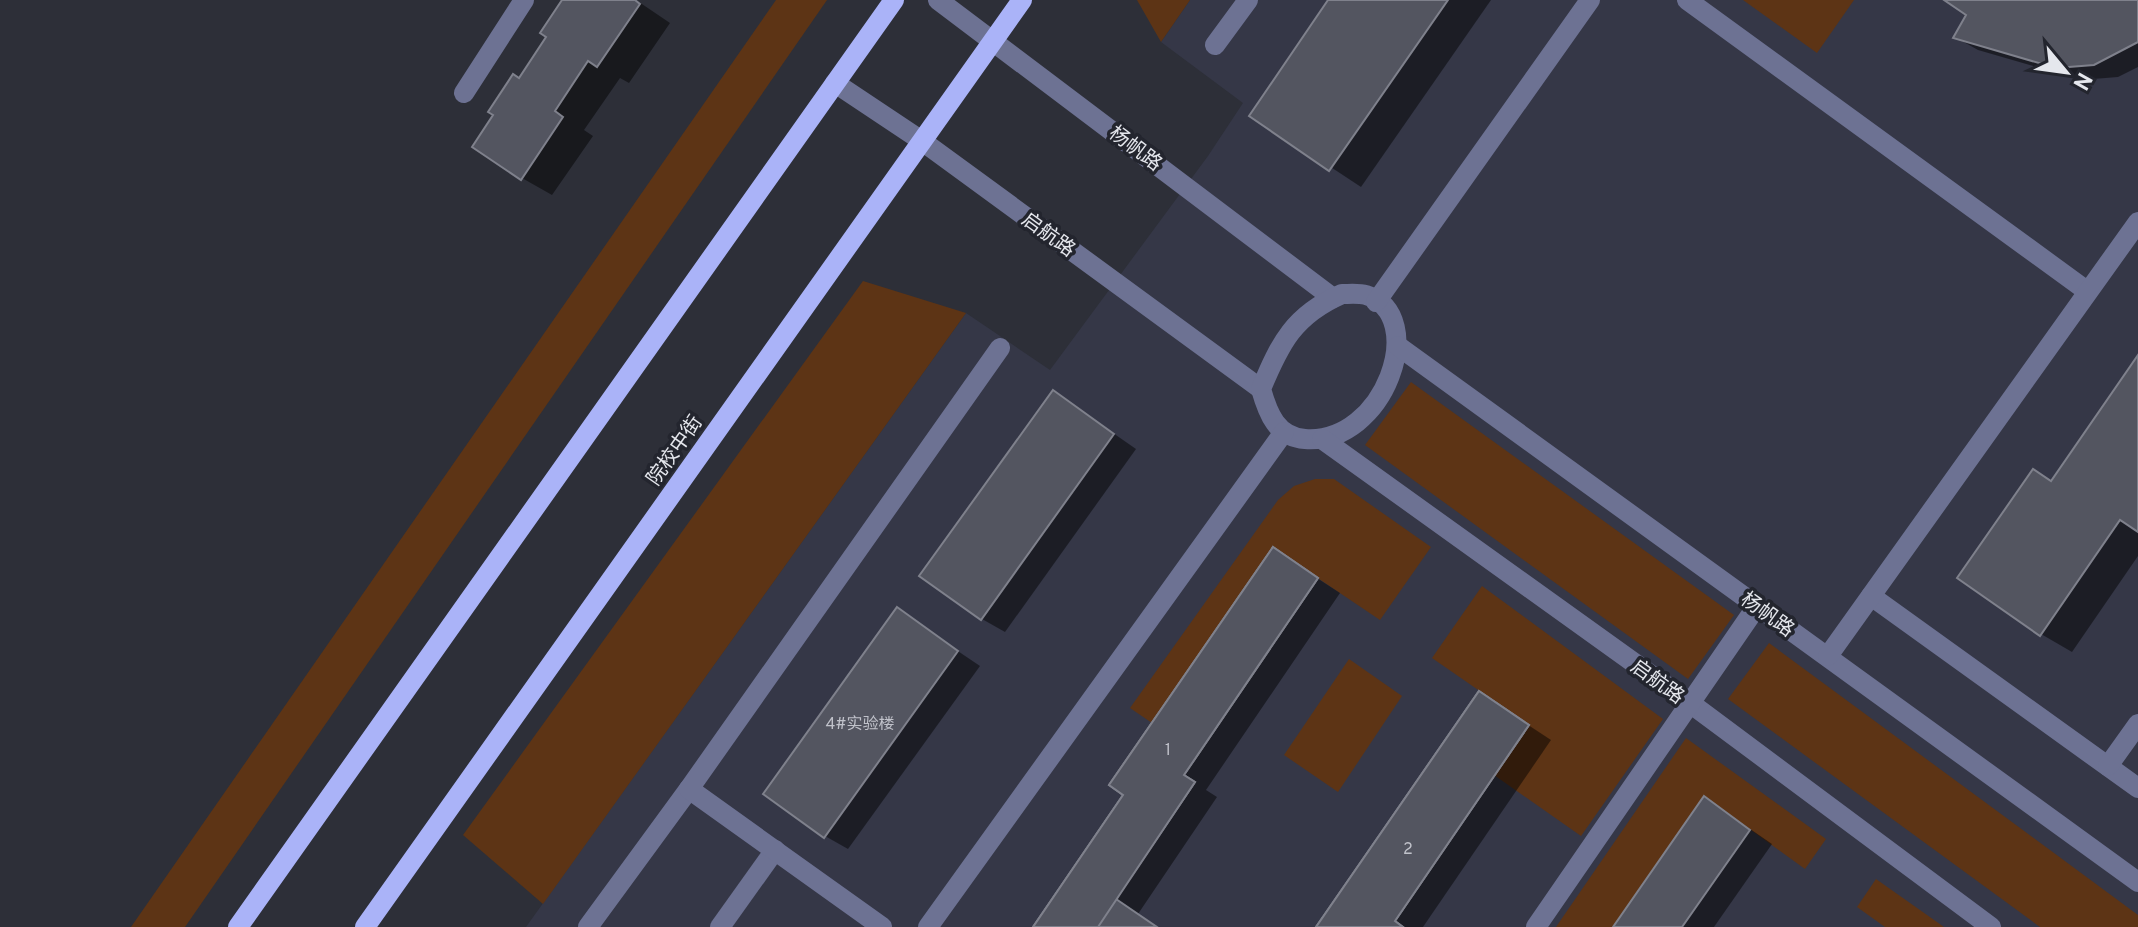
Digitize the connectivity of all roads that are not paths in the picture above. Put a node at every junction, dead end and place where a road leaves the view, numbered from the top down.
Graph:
1 (524, 0) edge
2 (894, 0) edge
3 (938, 0) edge
4 (1022, 0) edge
5 (1248, 0) edge
6 (1590, 0) edge
7 (1687, 0) edge
8 (994, 40) junction
9 (1215, 45) dead end
10 (835, 83) junction
11 (464, 93) dead end
12 (922, 141) junction
13 (2138, 222) edge
14 (2087, 291) junction
15 (1333, 298) junction
16 (1376, 302) junction
17 (1398, 346) junction
18 (1000, 348) dead end
19 (1261, 389) junction
20 (1284, 432) junction
21 (1322, 439) junction
22 (1871, 596) junction
23 (1757, 606) junction
24 (1828, 656) junction
25 (1690, 703) junction
26 (2138, 724) edge
27 (2108, 766) junction
28 (2138, 788) edge
29 (689, 789) junction
30 (775, 850) junction
31 (2138, 882) edge
32 (238, 927) edge
33 (365, 927) edge
34 (588, 927) edge
35 (720, 927) edge
36 (882, 927) edge
37 (928, 927) edge
38 (1536, 927) edge
39 (1991, 927) edge

1 - 11 lane
2 - 10 main road
3 - 8 lane, 杨帆路
4 - 8 main road, 院校中街
5 - 9 lane
6 - 16 lane
7 - 14 lane
8 - 12 main road, 院校中街
8 - 15 lane, 杨帆路
10 - 12 lane, 启航路
10 - 32 main road
12 - 19 lane, 启航路
12 - 33 main road, 院校中街
13 - 14 lane
14 - 22 lane
15 - 16 lane
15 - 19 lane
16 - 17 lane
17 - 21 lane
17 - 23 lane, 杨帆路
18 - 29 lane
19 - 20 lane
20 - 21 lane
20 - 37 lane
21 - 25 lane, 启航路
22 - 24 lane
22 - 27 lane
23 - 24 lane, 杨帆路
23 - 25 lane
24 - 31 lane, 杨帆路
25 - 38 lane
25 - 39 lane, 启航路
26 - 27 lane
27 - 28 lane
29 - 30 lane
29 - 34 lane
30 - 35 lane
30 - 36 lane

